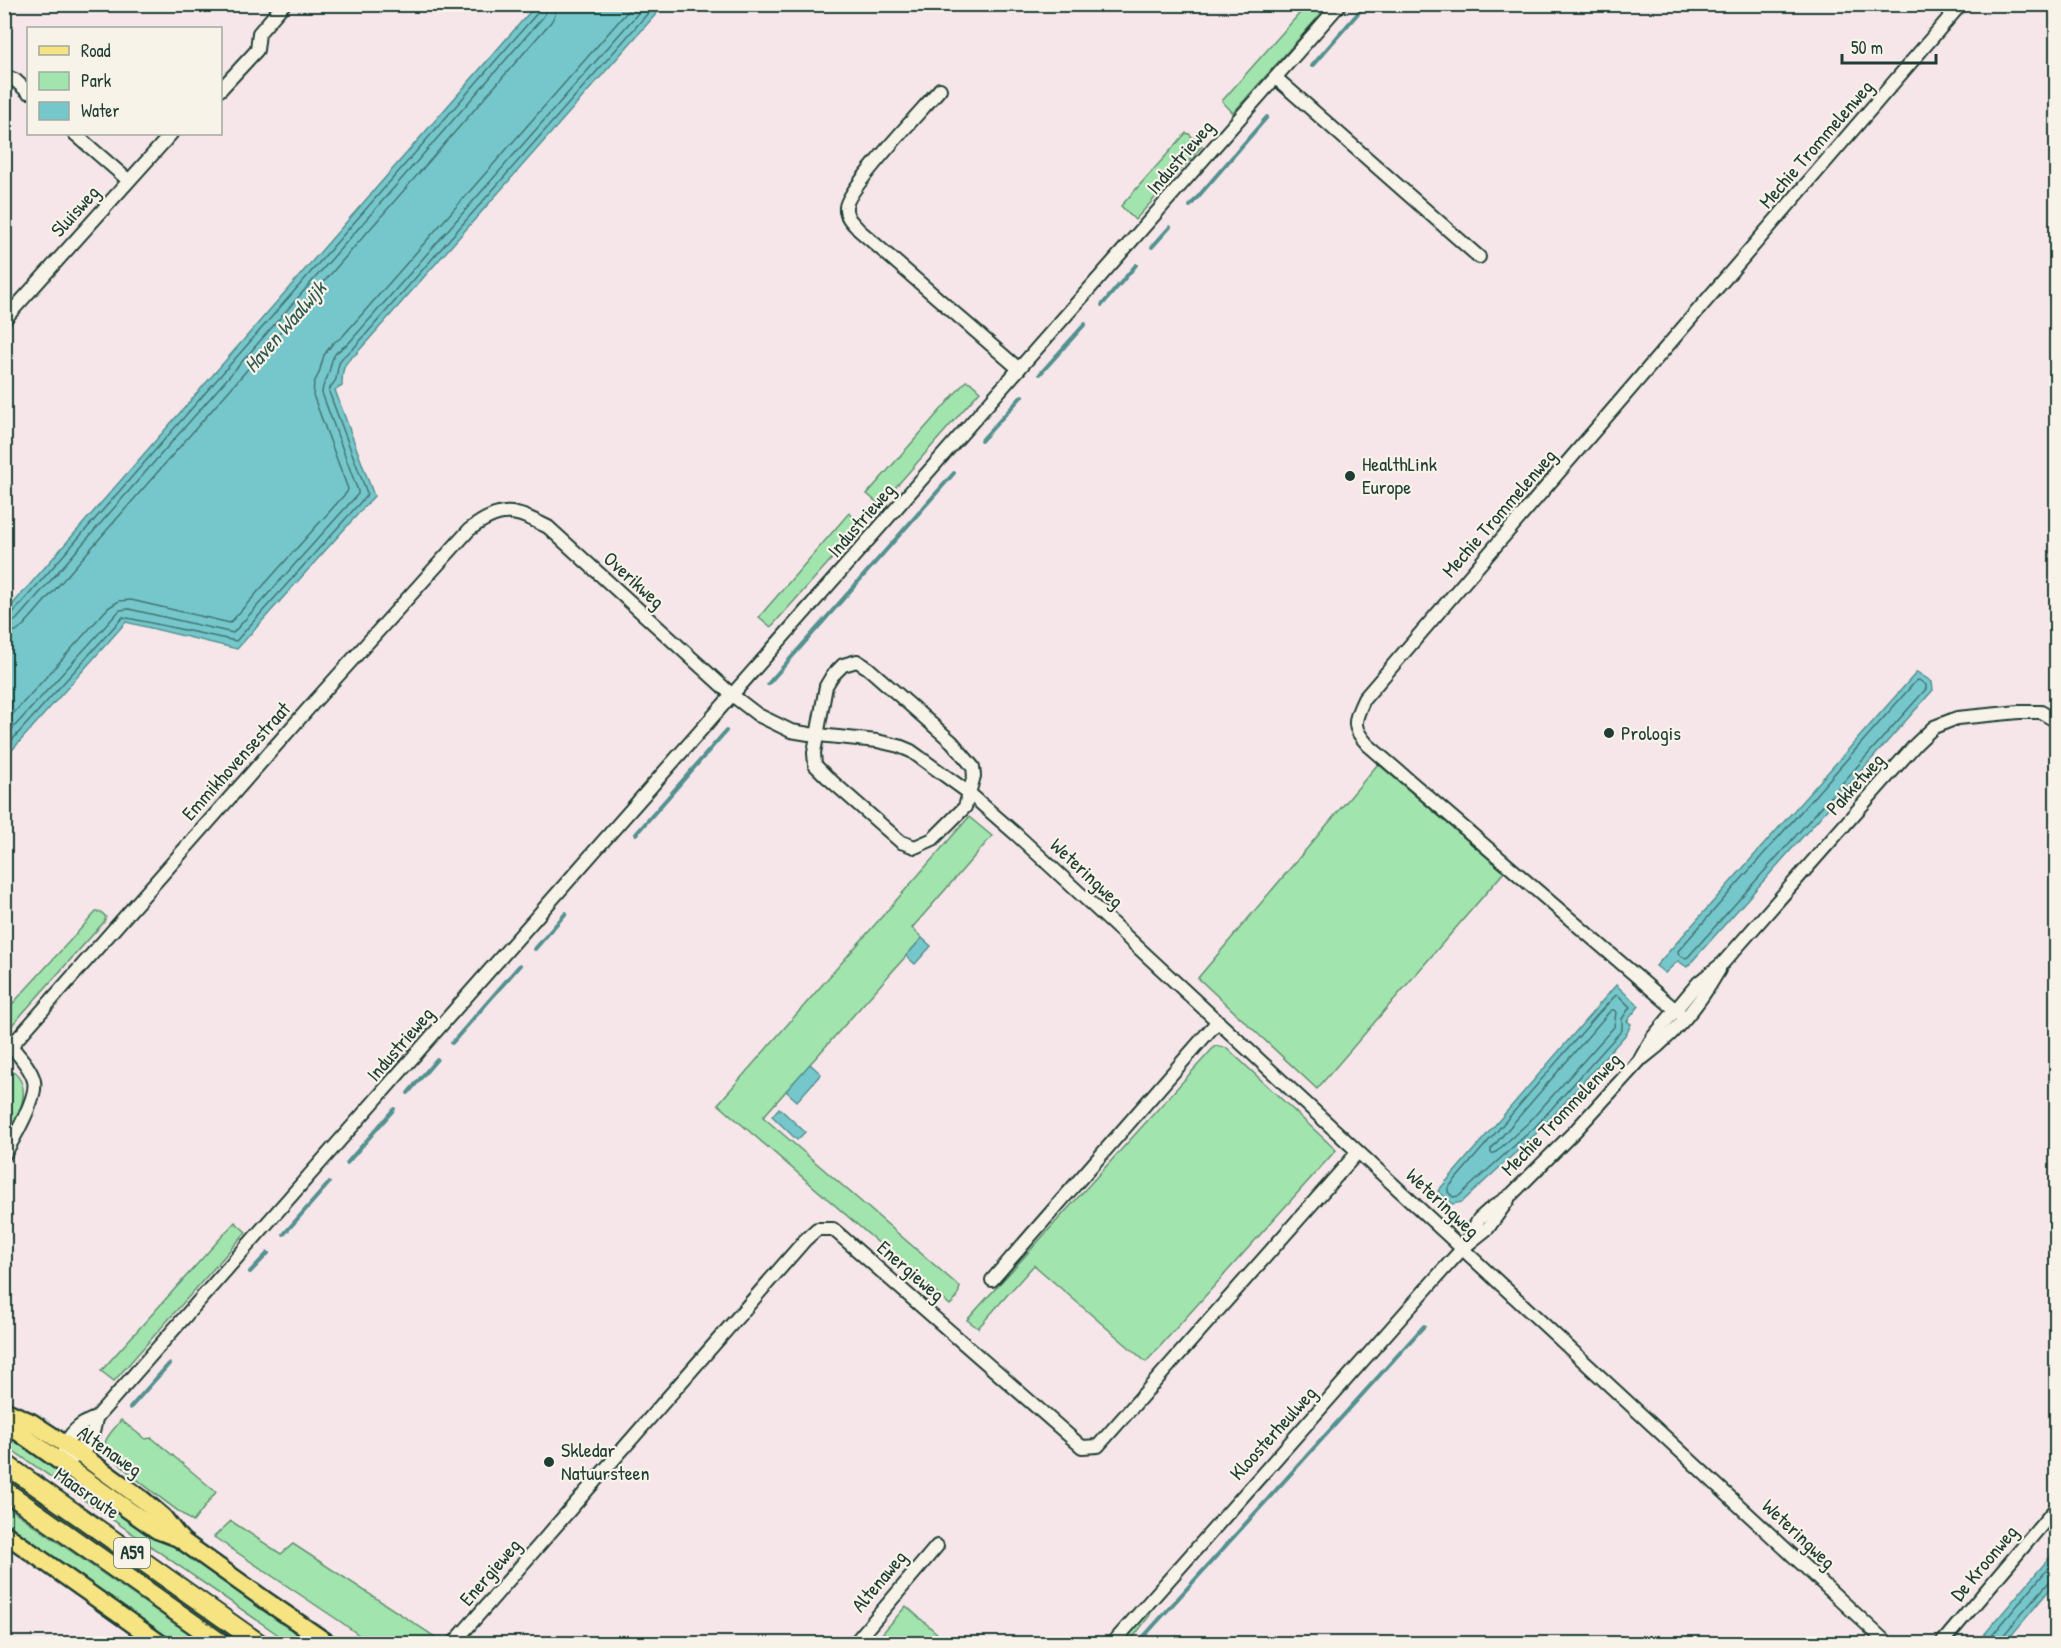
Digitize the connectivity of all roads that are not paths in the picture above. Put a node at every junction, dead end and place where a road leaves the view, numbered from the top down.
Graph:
1 (284, 4) edge
2 (1340, 4) edge
3 (1961, 4) edge
4 (4, 76) edge
5 (1276, 78) junction
6 (222, 88) edge
7 (940, 89) dead end
8 (27, 91) edge
9 (76, 135) edge
10 (170, 135) edge
11 (128, 180) junction
12 (1479, 257) dead end
13 (4, 320) edge
14 (1019, 369) junction
15 (499, 513) joint
16 (732, 696) junction
17 (2056, 721) edge
18 (818, 735) junction
19 (969, 793) junction
20 (1723, 963) joint
21 (1680, 1014) junction
22 (1218, 1022) junction
23 (8, 1049) edge
24 (1358, 1152) junction
25 (4, 1155) edge
26 (1462, 1248) junction
27 (992, 1280) dead end
28 (4, 1410) edge
29 (96, 1418) junction
30 (4, 1422) edge
31 (65, 1445) junction
32 (80, 1454) junction
33 (62, 1462) junction
34 (4, 1463) edge
35 (4, 1490) edge
36 (2056, 1508) edge
37 (4, 1533) edge
38 (182, 1540) junction
39 (937, 1546) dead end
40 (161, 1644) edge
41 (222, 1644) edge
42 (260, 1644) edge
43 (329, 1644) edge
44 (453, 1644) edge
45 (854, 1644) edge
46 (1112, 1644) edge
47 (1888, 1644) edge
48 (1941, 1644) edge

1 - 6 street
2 - 5 street, Industrieweg
3 - 21 street, Mechie Trommelenweg
4 - 8 street
5 - 12 street
5 - 14 street, Industrieweg
7 - 14 street
9 - 11 street, Sluisweg
10 - 11 street
11 - 13 street, Sluisweg
14 - 16 street, Industrieweg
15 - 16 street, Overikweg
15 - 23 street, Emmikhovensestraat
16 - 18 street
16 - 29 street, Industrieweg
17 - 20 street, Pakketweg
18 - 19 street
18 - 19 street
18 - 19 street
19 - 22 street, Weteringweg
20 - 21 street, Mechie Trommelenweg
21 - 26 street, Mechie Trommelenweg
22 - 24 street, Weteringweg
22 - 27 street
23 - 25 street, Emmikhovensestraat
24 - 26 street, Weteringweg
24 - 44 street, Energieweg
26 - 46 street, Kloosterheulweg
26 - 47 street, Weteringweg
28 - 31 main road, Altenaweg
29 - 31 street, Industrieweg
29 - 32 street, Industrieweg
30 - 33 main road, Altenaweg
31 - 32 main road, Altenaweg
31 - 33 street, Industrieweg
32 - 33 street
32 - 38 main road, Altenaweg
33 - 38 main road, Altenaweg
34 - 42 highway, Maasroute / A59
35 - 41 highway, A59
36 - 48 street, De Kroonweg
37 - 40 main road
38 - 43 main road, Altenaweg
39 - 45 street, Altenaweg

